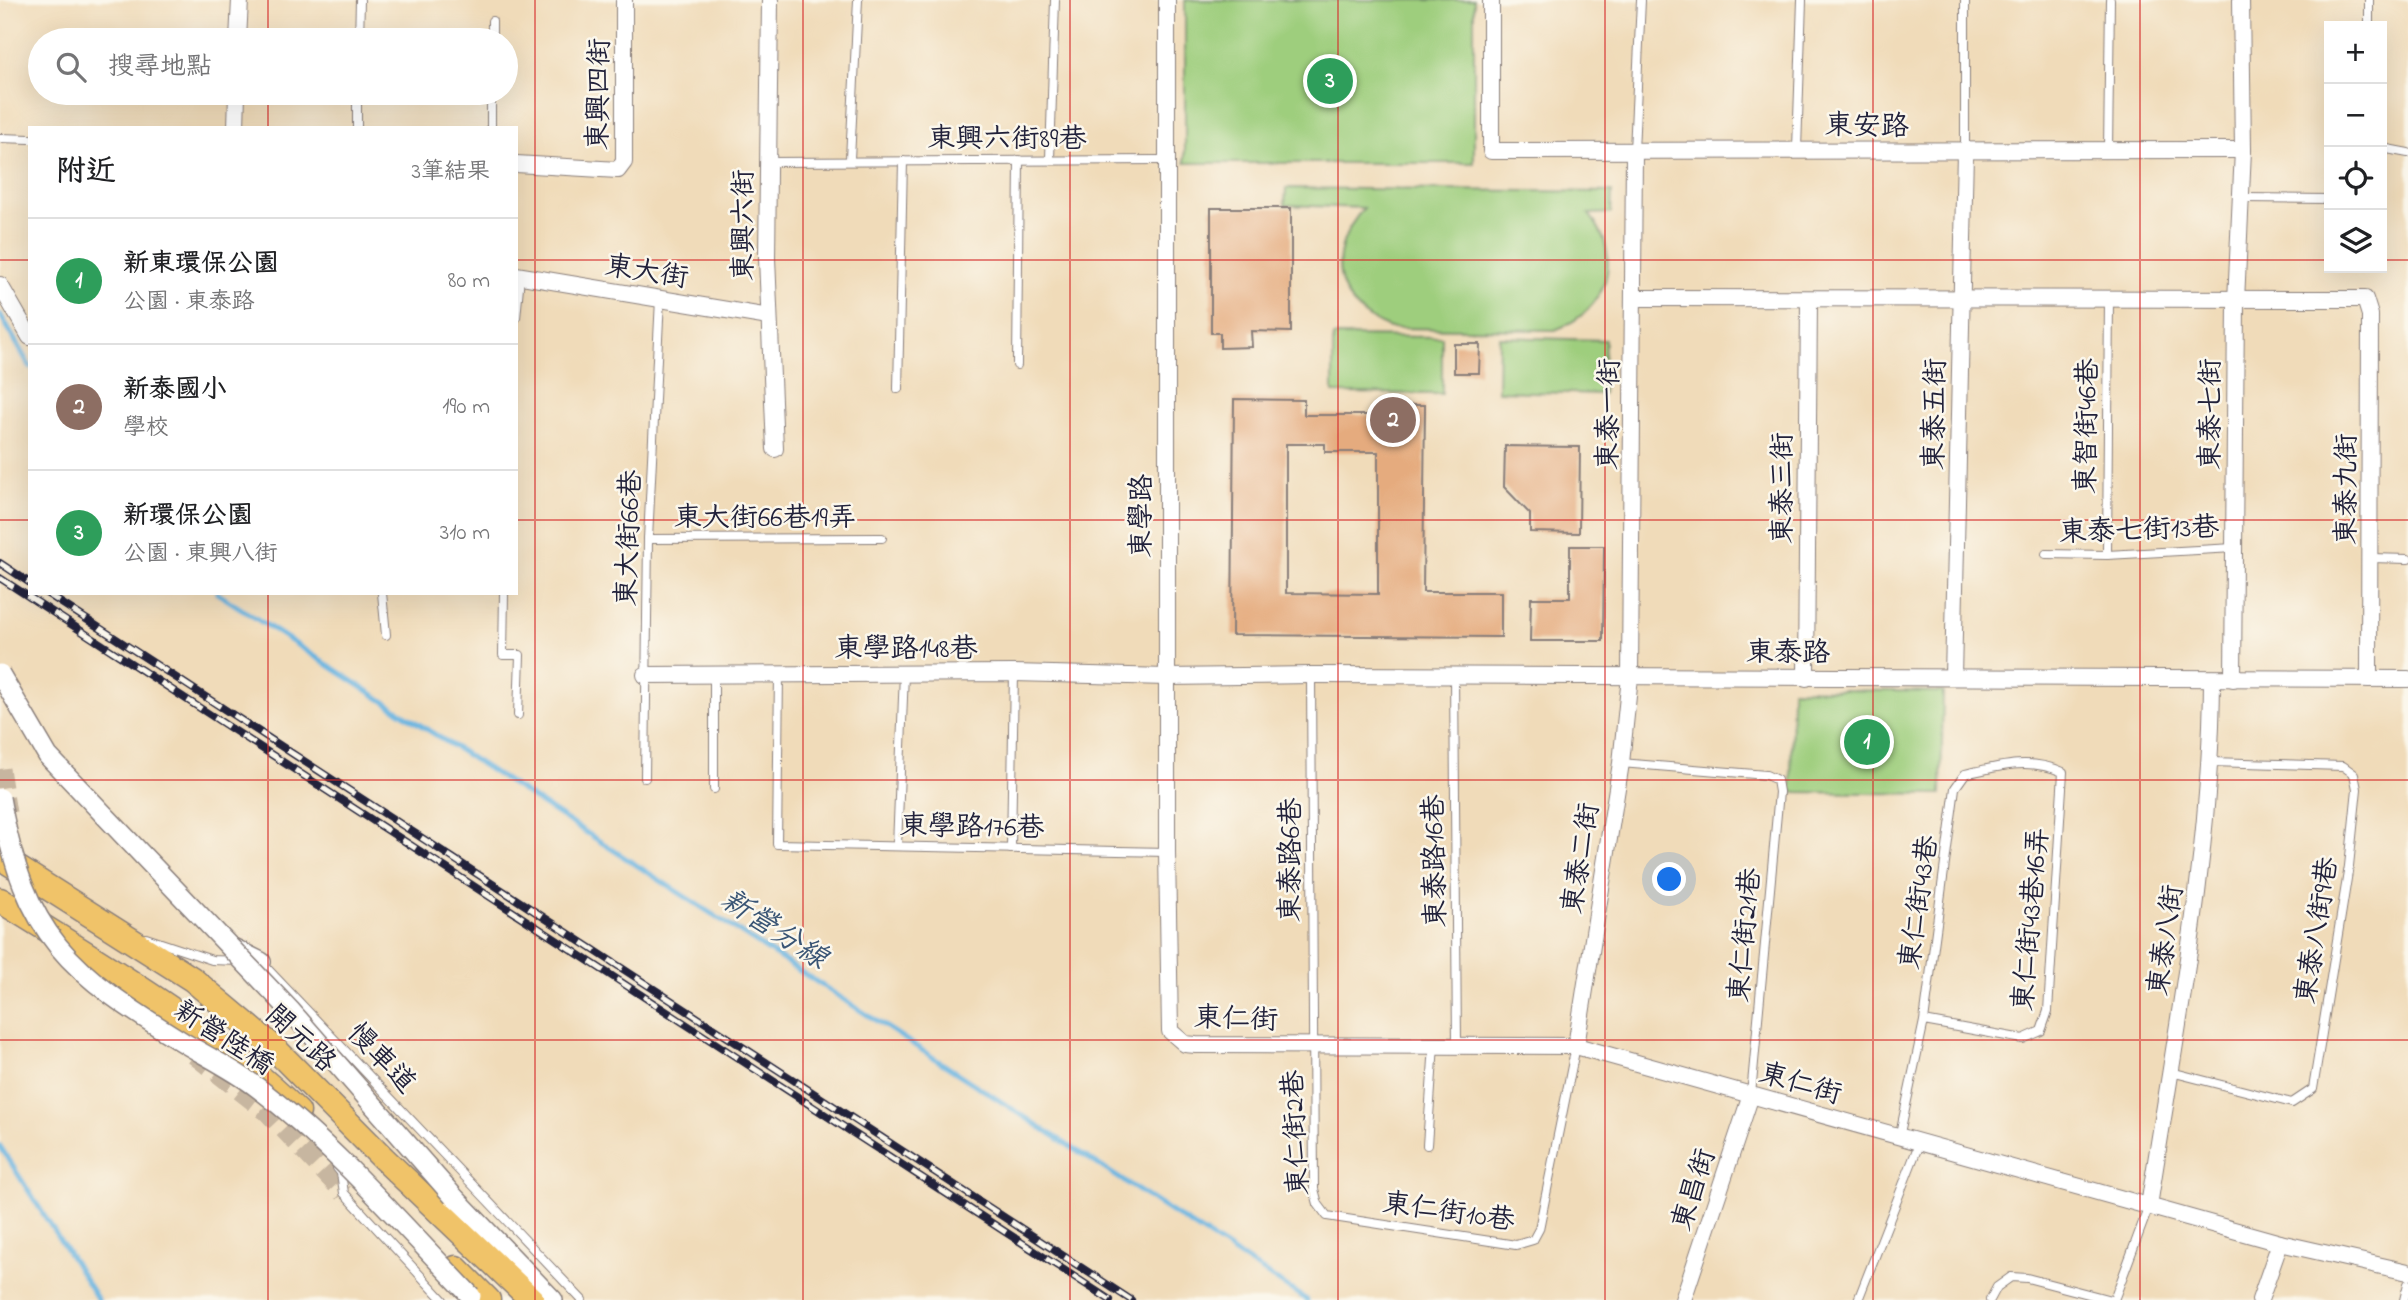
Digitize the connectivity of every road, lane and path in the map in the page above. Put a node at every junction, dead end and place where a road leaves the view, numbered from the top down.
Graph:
1 (240, 0) edge
2 (360, 0) edge
3 (624, 0) edge
4 (770, 0) edge
5 (858, 0) edge
6 (1055, 0) edge
7 (1167, 0) edge
8 (1491, 0) edge
9 (1641, 0) edge
10 (1802, 0) edge
11 (1965, 0) edge
12 (2110, 0) edge
13 (2241, 0) edge
14 (2369, 0) edge
15 (492, 20) dead end
16 (2369, 21) edge
17 (239, 28) edge
18 (359, 28) edge
19 (492, 28) edge
20 (237, 105) edge
21 (358, 105) edge
22 (491, 105) edge
23 (236, 126) edge
24 (357, 126) edge
25 (491, 126) edge
26 (0, 138) edge
27 (28, 139) edge
28 (1797, 149) junction
29 (2108, 149) junction
30 (2387, 149) edge
31 (2243, 150) junction
32 (1634, 152) junction
33 (1965, 152) junction
34 (2408, 153) edge
35 (850, 159) junction
36 (1050, 159) junction
37 (1019, 160) junction
38 (1166, 160) junction
39 (903, 161) junction
40 (768, 162) junction
41 (518, 164) edge
42 (2242, 198) junction
43 (2324, 200) edge
44 (518, 275) edge
45 (0, 285) edge
46 (2109, 297) junction
47 (1635, 298) junction
48 (660, 299) junction
49 (1809, 299) junction
50 (1962, 299) junction
51 (2236, 301) junction
52 (769, 317) junction
53 (28, 334) edge
54 (1017, 365) dead end
55 (898, 389) dead end
56 (775, 449) dead end
57 (882, 538) dead end
58 (648, 539) junction
59 (2234, 548) junction
60 (2046, 554) dead end
61 (2107, 555) junction
62 (2371, 558) junction
63 (2408, 559) edge
64 (382, 595) edge
65 (504, 595) edge
66 (386, 635) dead end
67 (904, 673) junction
68 (1014, 673) junction
69 (0, 674) edge
70 (714, 674) junction
71 (779, 674) junction
72 (645, 675) junction
73 (1311, 675) junction
74 (1454, 676) junction
75 (1167, 677) junction
76 (1630, 677) junction
77 (1953, 677) junction
78 (1806, 678) junction
79 (2234, 679) junction
80 (2370, 679) junction
81 (2408, 679) edge
82 (2212, 680) junction
83 (518, 715) dead end
84 (2211, 762) junction
85 (1621, 763) junction
86 (2063, 772) joint
87 (645, 778) dead end
88 (714, 789) dead end
89 (0, 798) edge
90 (897, 846) junction
91 (1011, 849) junction
92 (1167, 852) junction
93 (0, 857) edge
94 (0, 900) edge
95 (107, 924) junction
96 (220, 942) dead end
97 (261, 962) junction
98 (1924, 1021) junction
99 (1170, 1031) joint
100 (1312, 1045) junction
101 (1434, 1045) junction
102 (1457, 1045) junction
103 (1576, 1046) junction
104 (2171, 1072) junction
105 (274, 1088) junction
106 (1751, 1095) junction
107 (1899, 1138) junction
108 (1919, 1144) junction
109 (1427, 1145) dead end
110 (2149, 1206) junction
111 (1327, 1216) joint
112 (2280, 1243) junction
113 (2408, 1272) edge
114 (2408, 1284) edge
115 (478, 1299) edge
116 (443, 1300) edge
117 (532, 1300) edge
118 (553, 1300) edge
119 (582, 1300) edge
120 (1683, 1300) edge
121 (1858, 1300) edge
122 (1990, 1300) edge
123 (2112, 1300) edge
124 (2260, 1300) edge
125 (2404, 1300) edge

1 - 17 street
2 - 18 lane
3 - 41 street, 東興四街
4 - 40 street, 東興六街
5 - 35 lane
6 - 36 lane
7 - 38 street, 東學路
8 - 32 street, 東安路
9 - 32 lane
10 - 28 lane
11 - 33 lane
12 - 29 lane
13 - 31 street, 東泰七街
14 - 16 lane
15 - 19 lane
20 - 23 street
21 - 24 lane
22 - 25 lane
26 - 27 lane
28 - 32 street, 東安路
28 - 33 street, 東安路
29 - 31 street, 東安路
29 - 33 street, 東安路
30 - 34 lane
31 - 42 street, 東泰七街
32 - 47 street, 東泰一街
33 - 50 street, 東泰五街
35 - 39 lane, 東興六街89巷
35 - 40 lane, 東興六街89巷
36 - 37 lane, 東興六街89巷
36 - 38 lane, 東興六街89巷
37 - 39 lane, 東興六街89巷
37 - 54 lane
38 - 75 street, 東學路
39 - 55 lane
40 - 52 street, 東興六街
42 - 43 lane
42 - 51 street, 東泰七街
44 - 48 street, 東大街
45 - 53 street
46 - 50 street
46 - 51 street
46 - 61 lane, 東智街46巷
47 - 49 street
47 - 76 street, 東泰一街
48 - 52 street, 東大街
48 - 58 lane, 東大街66巷
49 - 50 street
49 - 78 street, 東泰三街
50 - 77 street, 東泰五街
51 - 59 street, 東泰七街
51 - 62 street, 東泰九街
52 - 56 street, 東興六街
57 - 58 lane, 東大街66巷19弄
58 - 72 lane, 東大街66巷
59 - 61 lane, 東泰七街13巷
59 - 79 street, 東泰七街
60 - 61 lane, 東泰七街13巷
62 - 63 lane
62 - 80 street, 東泰九街
64 - 66 lane
65 - 83 lane
67 - 68 street, 東學路148巷
67 - 71 street, 東學路148巷
67 - 90 lane
68 - 75 street, 東學路148巷
68 - 91 lane
69 - 118 street, 新營陸橋, bridge
70 - 71 street, 東學路148巷
70 - 72 street, 東學路148巷
70 - 88 lane
71 - 90 lane, 東學路176巷
72 - 87 lane, 東大街66巷
73 - 74 street, 東泰路
73 - 75 street, 東泰路
73 - 100 lane, 東泰路6巷
74 - 76 street, 東泰路
74 - 102 lane, 東泰路16巷
75 - 92 street, 東學路
76 - 78 street, 東泰路
76 - 85 street, 東泰二街
77 - 78 street, 東泰路
77 - 82 street, 東泰路
79 - 80 street, 東泰路
79 - 82 street, 東泰路
80 - 81 street, 東泰路
82 - 84 street, 東泰八街
84 - 104 street, 東泰八街
84 - 104 lane, 東泰八街9巷
85 - 103 street, 東泰二街
85 - 106 lane, 東仁街21巷
86 - 98 lane, 東仁街43巷
86 - 98 lane, 東仁街43巷16弄
89 - 115 street, 新營陸橋, bridge
90 - 91 lane, 東學路176巷
91 - 92 lane, 東學路176巷
92 - 99 street, 東學路
93 - 95 main road, 開元路
94 - 105 main road, 開元路
95 - 97 lane
95 - 117 main road, 開元路
96 - 97 street
97 - 119 lane, 慢車道
98 - 107 lane, 東仁街43巷
99 - 100 street, 東仁街
100 - 101 street, 東仁街
100 - 111 lane, 東仁街2巷
101 - 102 street, 東仁街
101 - 109 lane
102 - 103 street, 東仁街
103 - 106 street, 東仁街
103 - 111 lane, 東仁街10巷
104 - 110 street, 東泰八街
105 - 115 main road, 開元路
105 - 116 lane
106 - 107 street, 東仁街
106 - 120 street, 東昌街
107 - 108 street, 東仁街
108 - 110 street, 東仁街
108 - 121 lane
110 - 112 street, 東仁街
110 - 123 lane
112 - 113 street, 東仁街
112 - 124 street
114 - 125 lane
122 - 123 lane

